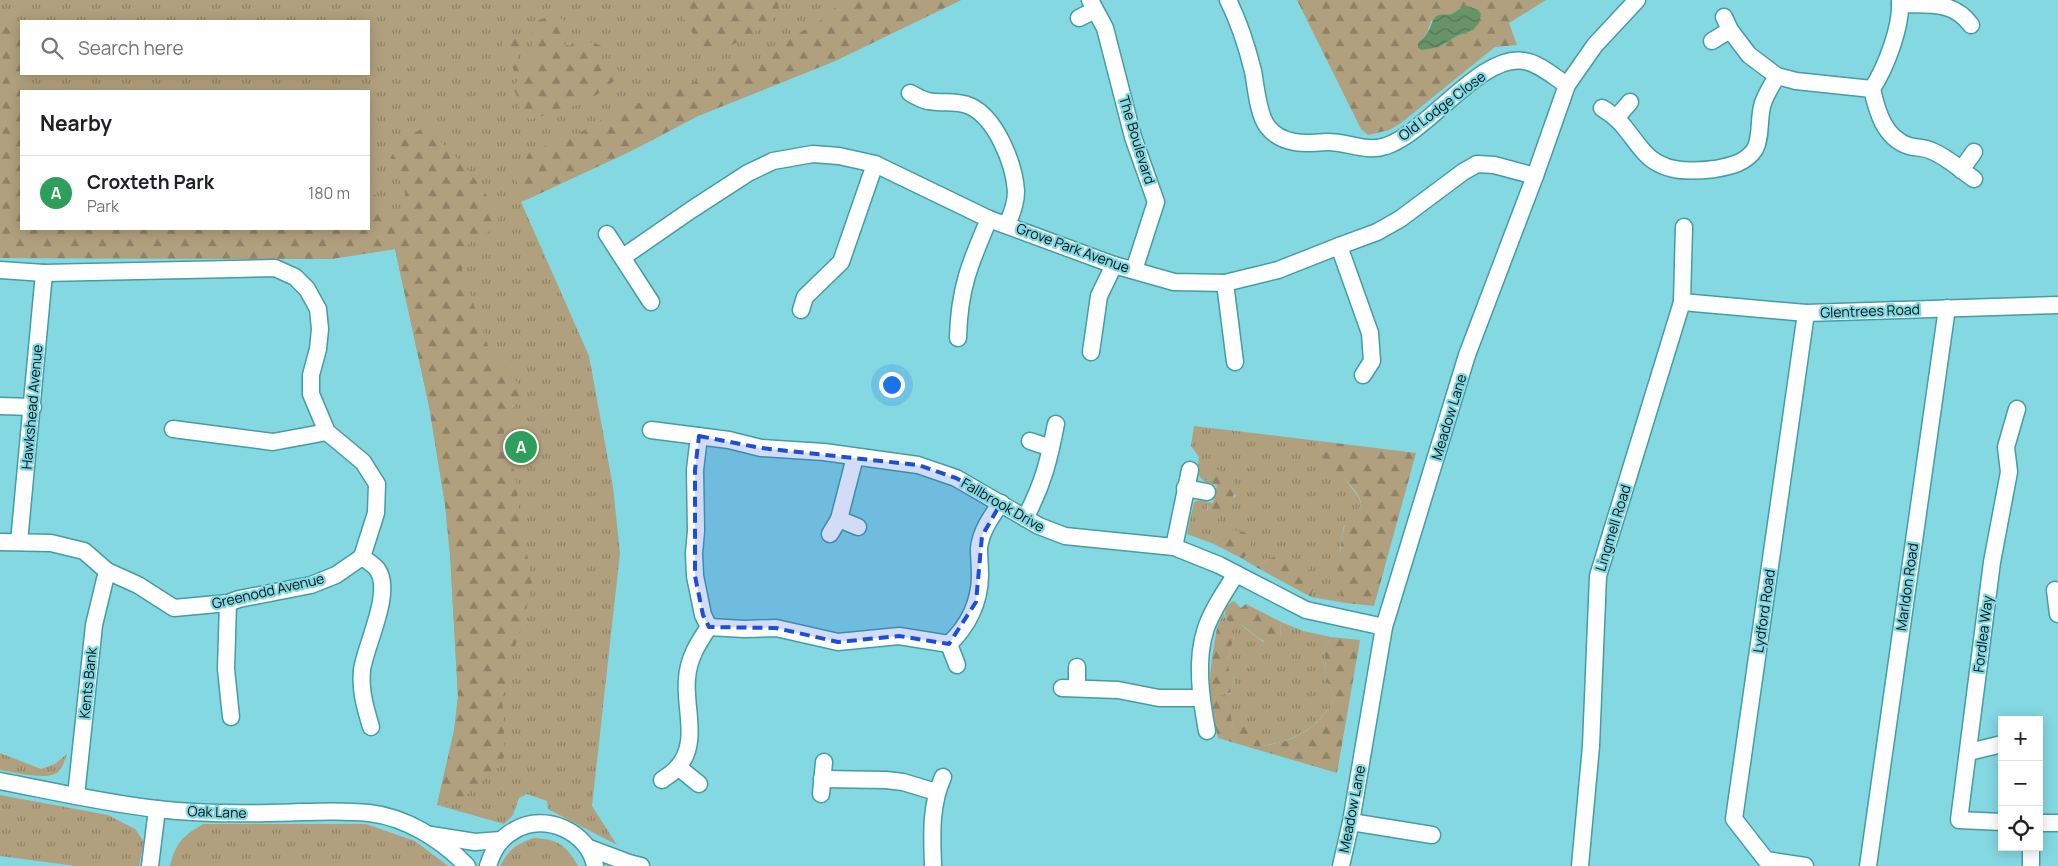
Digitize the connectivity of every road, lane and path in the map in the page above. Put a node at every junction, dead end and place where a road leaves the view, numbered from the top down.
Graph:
1 (1228, 0) edge
2 (1637, 0) edge
3 (1900, 2) edge
4 (1093, 5) edge
5 (1962, 6) edge
6 (1079, 18) dead end
7 (1971, 25) dead end
8 (1712, 41) dead end
9 (1777, 76) junction
10 (1567, 85) junction
11 (1872, 89) junction
12 (910, 93) dead end
13 (1630, 102) dead end
14 (1602, 108) dead end
15 (1617, 116) junction
16 (1974, 152) dead end
17 (875, 164) junction
18 (1536, 176) junction
19 (989, 219) junction
20 (1007, 224) junction
21 (1684, 227) dead end
22 (607, 234) dead end
23 (1339, 246) junction
24 (622, 258) junction
25 (1114, 265) junction
26 (0, 270) edge
27 (1134, 270) junction
28 (44, 273) junction
29 (1225, 283) junction
30 (651, 302) dead end
31 (1682, 302) junction
32 (2058, 304) edge
33 (1947, 308) junction
34 (801, 310) dead end
35 (1806, 313) junction
36 (958, 338) dead end
37 (1091, 352) dead end
38 (1235, 362) dead end
39 (1363, 375) dead end
40 (0, 406) edge
41 (33, 407) junction
42 (2017, 409) dead end
43 (1056, 424) dead end
44 (173, 429) dead end
45 (651, 430) dead end
46 (327, 432) junction
47 (699, 436) junction
48 (1030, 441) dead end
49 (1052, 448) junction
50 (855, 457) junction
51 (1190, 470) dead end
52 (1185, 488) junction
53 (1207, 492) dead end
54 (1001, 503) junction
55 (1025, 518) junction
56 (839, 519) junction
57 (858, 527) dead end
58 (830, 534) dead end
59 (0, 542) edge
60 (19, 542) junction
61 (1174, 547) junction
62 (362, 557) junction
63 (107, 570) junction
64 (1236, 574) junction
65 (2054, 590) dead end
66 (228, 603) junction
67 (2058, 614) edge
68 (709, 627) junction
69 (1384, 627) junction
70 (949, 644) junction
71 (957, 665) dead end
72 (1077, 666) dead end
73 (1201, 698) junction
74 (231, 717) dead end
75 (371, 727) dead end
76 (1207, 731) dead end
77 (1998, 745) edge
78 (1968, 752) junction
79 (824, 762) dead end
80 (678, 767) junction
81 (662, 780) dead end
82 (0, 781) edge
83 (699, 784) dead end
84 (76, 796) junction
85 (157, 809) junction
86 (1351, 822) junction
87 (1998, 822) edge
88 (2043, 823) edge
89 (2058, 823) edge
90 (431, 835) junction
91 (1432, 835) dead end
92 (501, 840) junction
93 (589, 848) junction
94 (2031, 851) edge
95 (150, 866) edge
96 (467, 866) edge
97 (488, 866) edge
98 (595, 866) edge
99 (641, 866) edge
100 (933, 866) edge
101 (1341, 866) edge
102 (1580, 866) edge
103 (1804, 866) edge
104 (1868, 866) edge
105 (2031, 866) edge

1 - 10 street, Old Lodge Close
2 - 10 street, Meadow Lane
3 - 5 street
3 - 11 street
4 - 6 street, The Boulevard
4 - 27 street, The Boulevard
5 - 7 street
8 - 9 street
9 - 11 street
9 - 15 street
10 - 18 street, Meadow Lane
11 - 16 street
12 - 20 street
13 - 15 street
14 - 15 street
17 - 19 street, Grove Park Avenue
17 - 24 street, Grove Park Avenue
17 - 34 street
18 - 23 street, Grove Park Avenue
18 - 69 street, Meadow Lane
19 - 20 street, Grove Park Avenue
19 - 36 street
20 - 25 street, Grove Park Avenue
21 - 31 street, Lingmell Road
22 - 24 street
23 - 29 street, Grove Park Avenue
23 - 39 street
24 - 30 street
25 - 27 street, Grove Park Avenue
25 - 37 street
26 - 28 street
27 - 29 street, Grove Park Avenue
28 - 41 street, Hawkshead Avenue
28 - 46 street
29 - 38 street
31 - 35 street, Glentrees Road
31 - 102 street, Lingmell Road
32 - 33 street, Glentrees Road
33 - 35 street, Glentrees Road
33 - 104 street, Marldon Road
35 - 103 street, Lydford Road
40 - 41 street
41 - 60 street, Hawkshead Avenue
42 - 78 street, Fordlea Way
43 - 49 street
44 - 46 street
45 - 47 street, Fallbrook Drive
46 - 62 street
47 - 50 street, Fallbrook Drive
47 - 68 street
48 - 49 street
49 - 55 street
50 - 54 street, Fallbrook Drive
50 - 56 street
51 - 52 street
52 - 53 street
52 - 61 street
54 - 55 street, Fallbrook Drive
54 - 70 street
55 - 61 street, Fallbrook Drive
56 - 57 street
56 - 58 street
59 - 60 street, Greenodd Avenue
60 - 63 street, Greenodd Avenue
61 - 64 street, Fallbrook Drive
62 - 66 street, Greenodd Avenue
62 - 75 street
63 - 66 street, Greenodd Avenue
63 - 84 street, Kents Bank
64 - 69 street, Fallbrook Drive
64 - 73 street
65 - 67 street
66 - 74 street
68 - 70 street
68 - 80 street
69 - 86 street, Meadow Lane
70 - 71 street
72 - 73 street
73 - 76 street
77 - 78 street
78 - 87 street, Fordlea Way
79 - 100 street
80 - 81 street
80 - 83 street
82 - 84 street, Oak Lane
84 - 85 street, Oak Lane
85 - 90 street, Oak Lane
85 - 95 street
86 - 91 street
86 - 101 street, Meadow Lane
88 - 89 street
90 - 92 street, Oak Lane
90 - 96 street, Oak Lane
92 - 93 street
92 - 97 street
93 - 98 street
93 - 99 street
94 - 105 street

